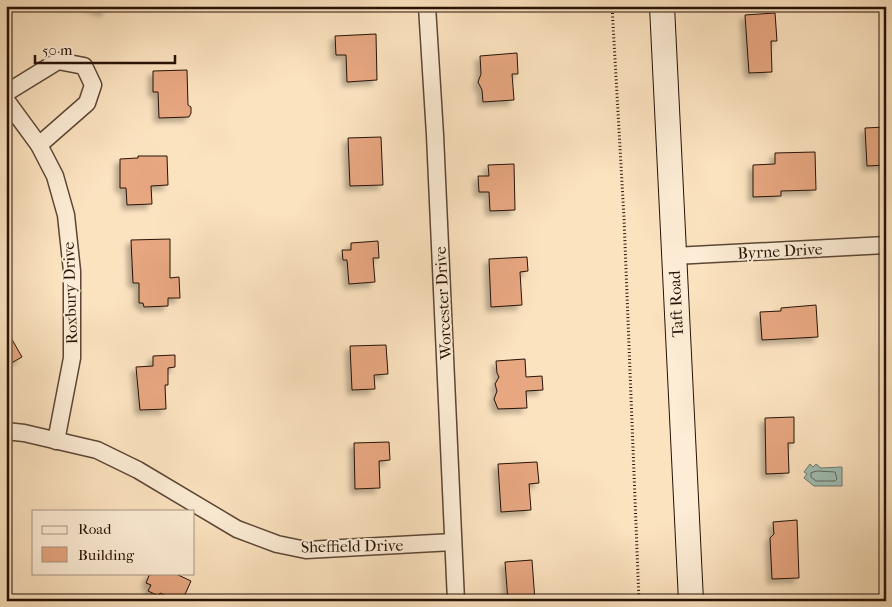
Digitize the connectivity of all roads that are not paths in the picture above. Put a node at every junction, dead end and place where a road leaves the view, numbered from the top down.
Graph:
1 (427, 6) edge
2 (662, 6) edge
3 (6, 92) edge
4 (6, 100) edge
5 (40, 145) junction
6 (886, 245) edge
7 (674, 256) junction
8 (6, 431) edge
9 (56, 441) junction
10 (453, 542) junction
11 (456, 601) edge
12 (690, 601) edge

1 - 10 street, Worcester Drive
2 - 7 street, Taft Road
3 - 5 street
4 - 5 street, Roxbury Drive
5 - 9 street, Roxbury Drive
6 - 7 street, Byrne Drive
7 - 12 street, Taft Road
8 - 9 street, Sheffield Drive
9 - 10 street, Sheffield Drive
10 - 11 street, Worcester Drive

